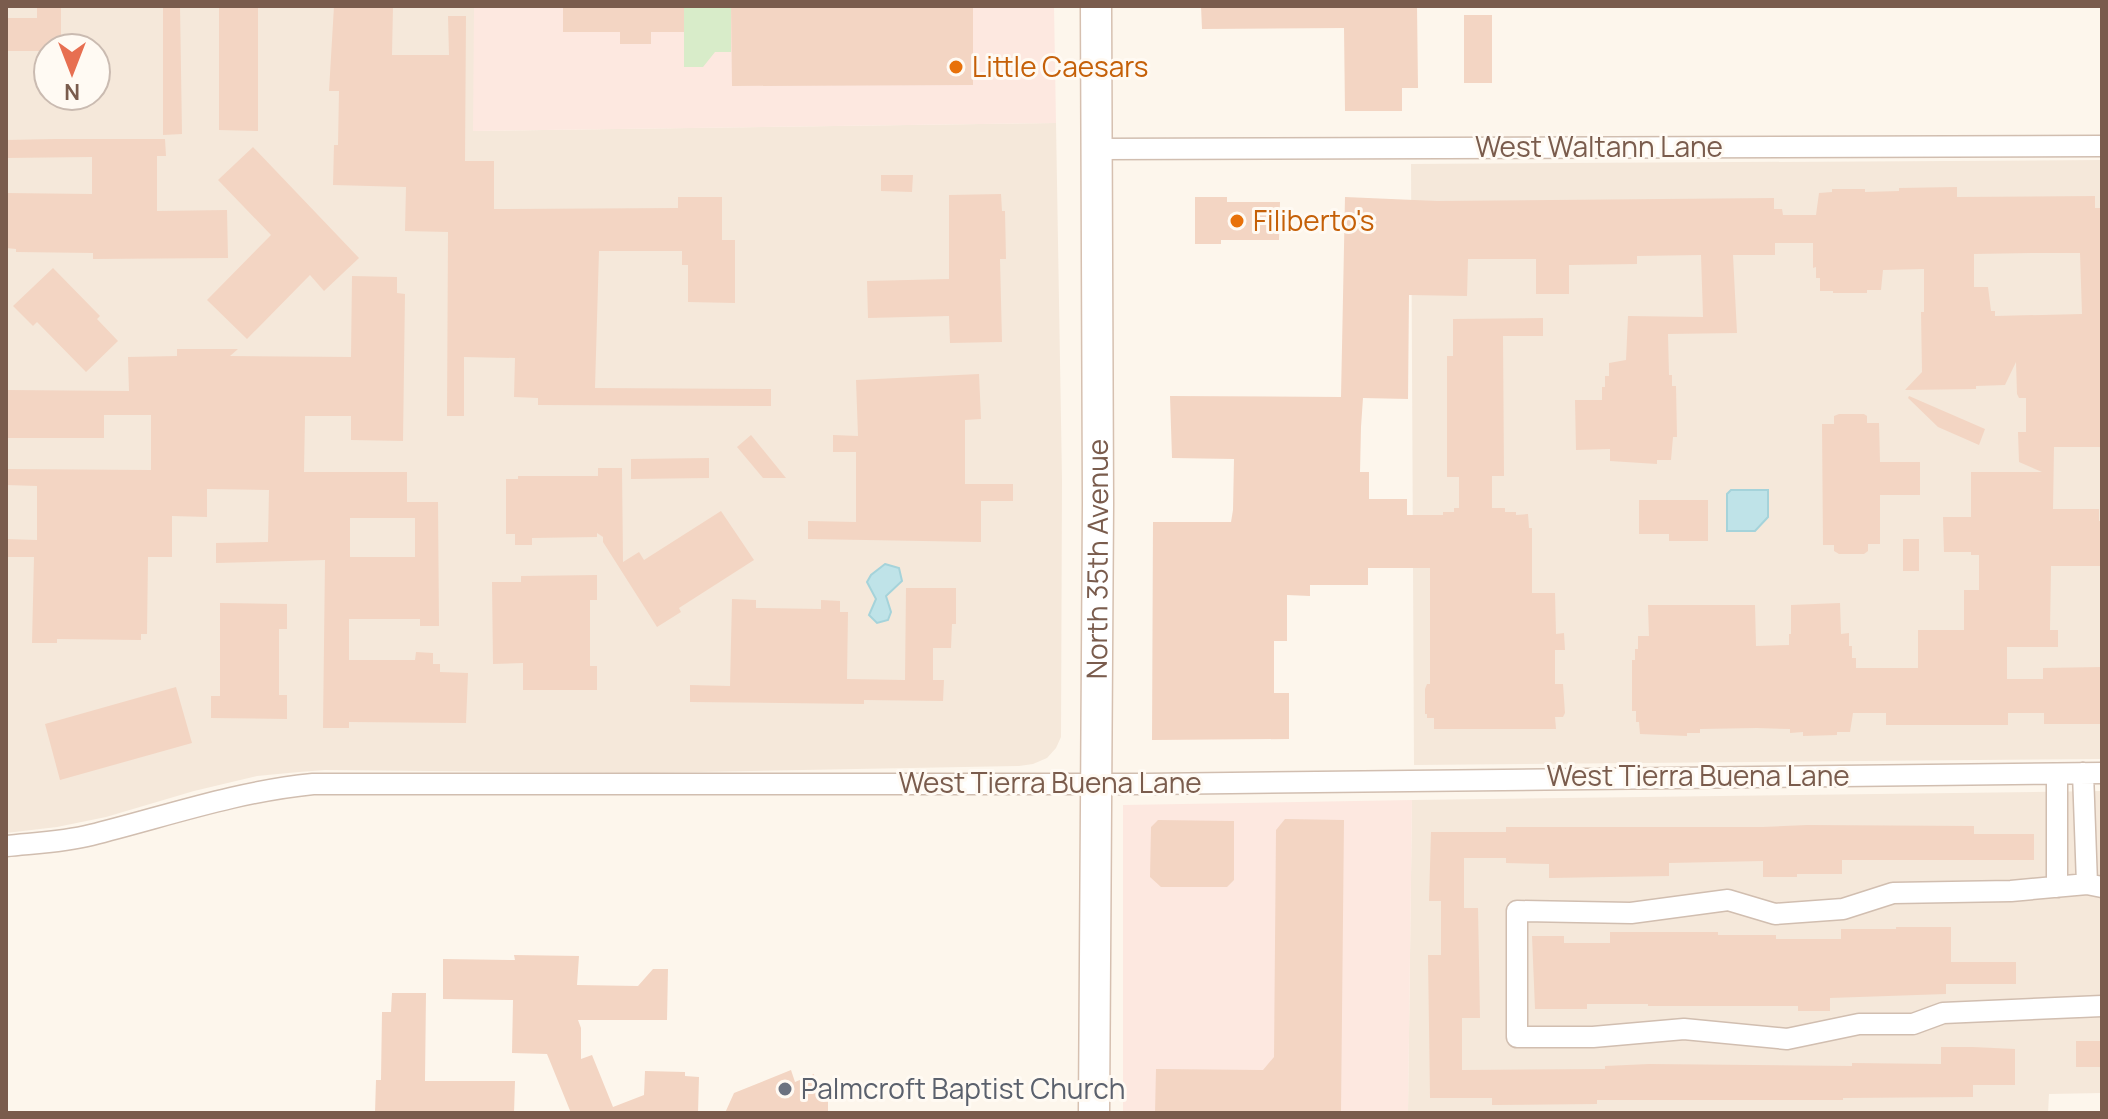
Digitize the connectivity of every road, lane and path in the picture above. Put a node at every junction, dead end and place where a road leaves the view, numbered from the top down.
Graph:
1 (1096, 6) edge
2 (2102, 146) edge
3 (1096, 149) junction
4 (2093, 773) edge
5 (2057, 774) junction
6 (1097, 783) junction
7 (6, 846) edge
8 (2086, 852) junction
9 (2057, 853) junction
10 (2094, 886) edge
11 (2057, 887) junction
12 (2102, 1006) edge
13 (1094, 1113) edge

1 - 3 main road, North 35th Avenue
2 - 3 street, West Waltann Lane
3 - 6 main road, North 35th Avenue
4 - 5 street, West Tierra Buena Lane
4 - 8 street
5 - 6 street, West Tierra Buena Lane
5 - 9 street
6 - 7 street, West Tierra Buena Lane
6 - 13 main road, North 35th Avenue
8 - 9 street
8 - 10 street
9 - 11 street
10 - 11 street
11 - 12 street

